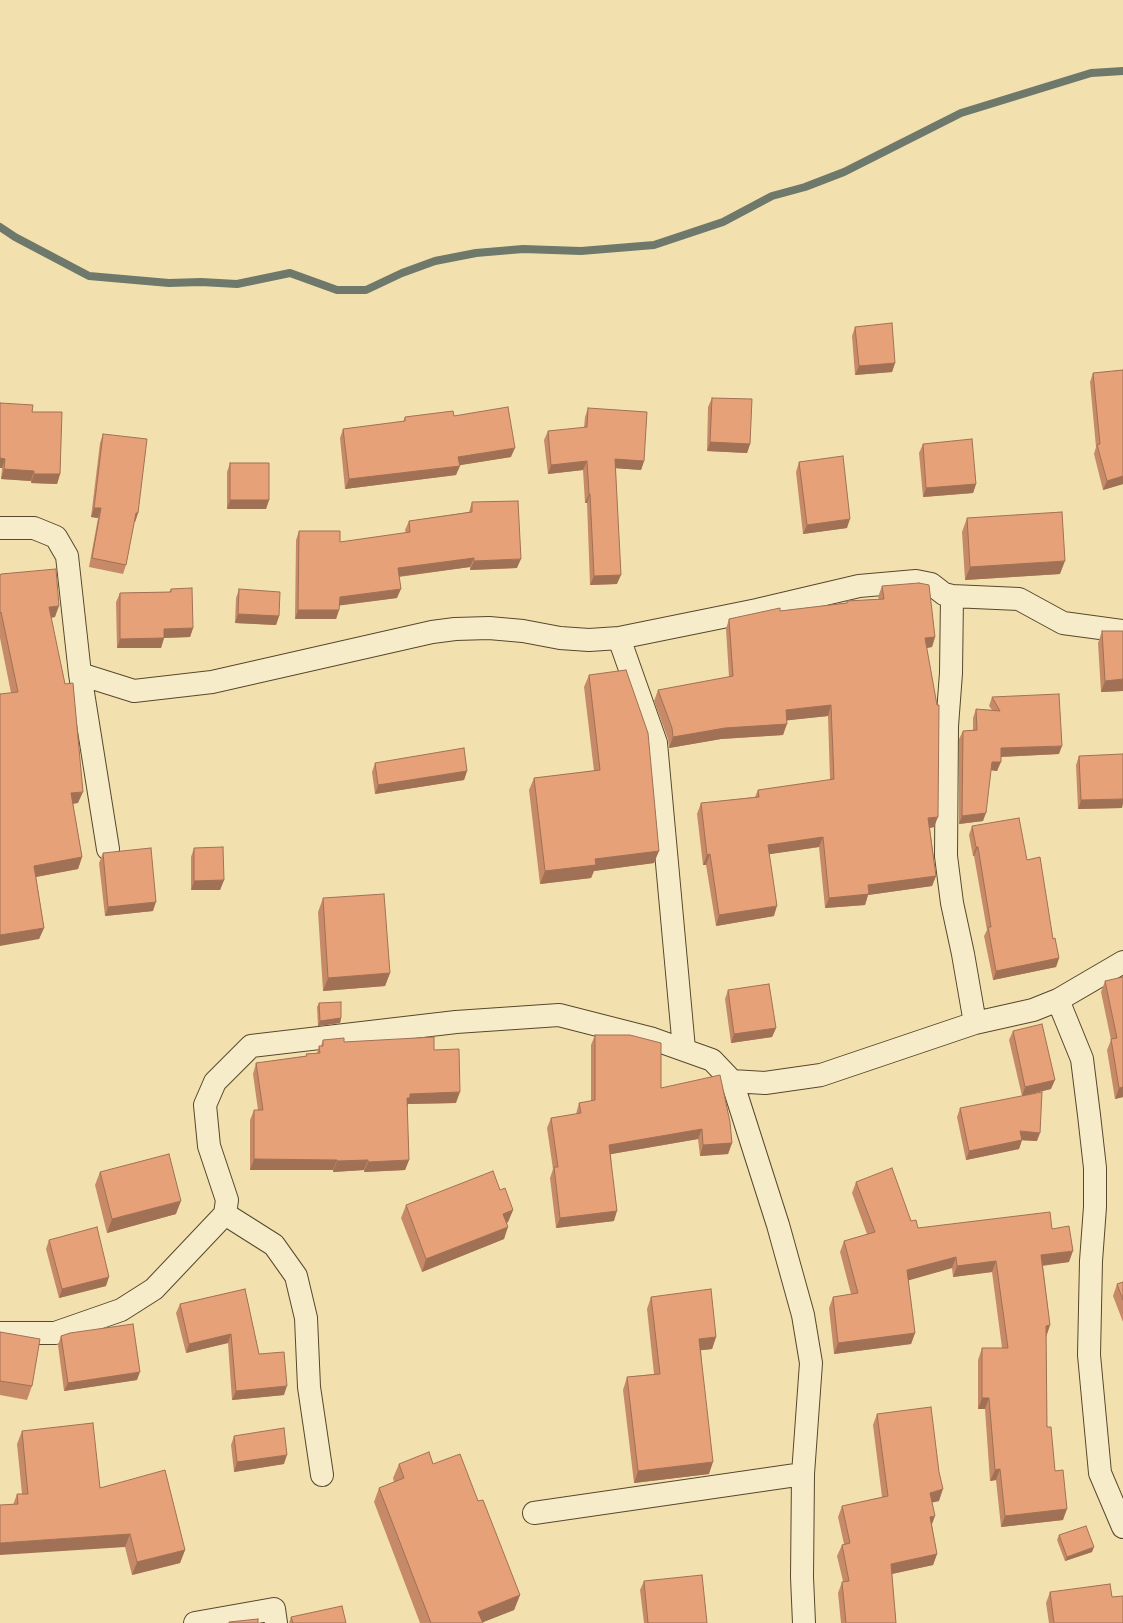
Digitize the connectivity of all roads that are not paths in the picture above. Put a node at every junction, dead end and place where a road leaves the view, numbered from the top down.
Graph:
1 (0, 528) edge
2 (952, 596) junction
3 (1123, 631) edge
4 (619, 638) junction
5 (80, 674) junction
6 (108, 849) dead end
7 (1123, 962) edge
8 (1058, 1000) junction
9 (975, 1022) junction
10 (684, 1050) junction
11 (732, 1081) junction
12 (225, 1214) junction
13 (0, 1332) edge
14 (804, 1474) junction
15 (322, 1476) dead end
16 (534, 1513) dead end
17 (1123, 1527) edge
18 (195, 1623) edge
19 (276, 1623) edge
20 (804, 1623) edge

1 - 5 street
2 - 3 street
2 - 4 street
2 - 9 street
4 - 5 street
4 - 10 street
5 - 6 street
7 - 8 street
8 - 9 street
8 - 17 street
9 - 11 street
10 - 11 street
10 - 12 street
11 - 14 street
12 - 13 street
12 - 15 street
14 - 16 street
14 - 20 street
18 - 19 street

